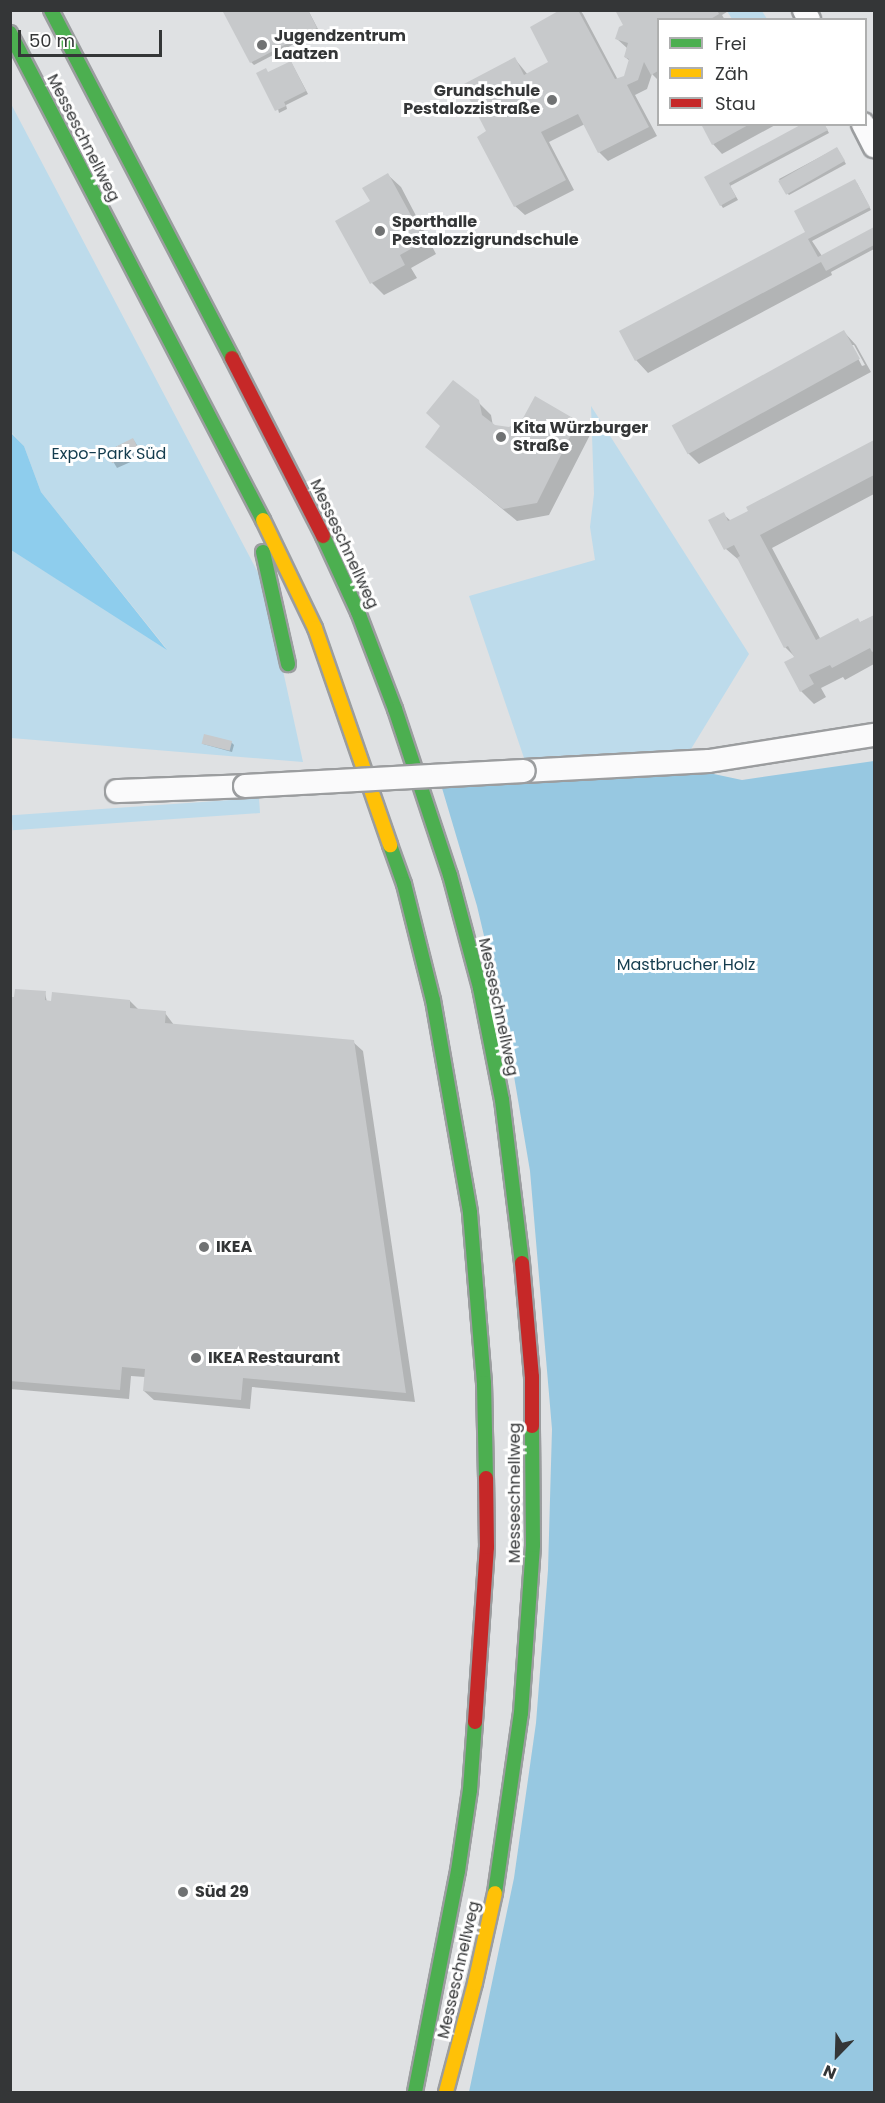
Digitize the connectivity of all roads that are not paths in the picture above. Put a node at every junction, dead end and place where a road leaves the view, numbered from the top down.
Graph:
1 (51, 10) edge
2 (10, 33) edge
3 (864, 126) edge
4 (874, 146) edge
5 (243, 478) junction
6 (288, 664) dead end
7 (874, 735) edge
8 (117, 791) dead end
9 (416, 2092) edge
10 (446, 2092) edge

1 - 10 highway, Messeschnellweg
2 - 5 highway, Messeschnellweg
3 - 4 street
5 - 6 highway
5 - 9 highway, Messeschnellweg
7 - 8 street, bridge

